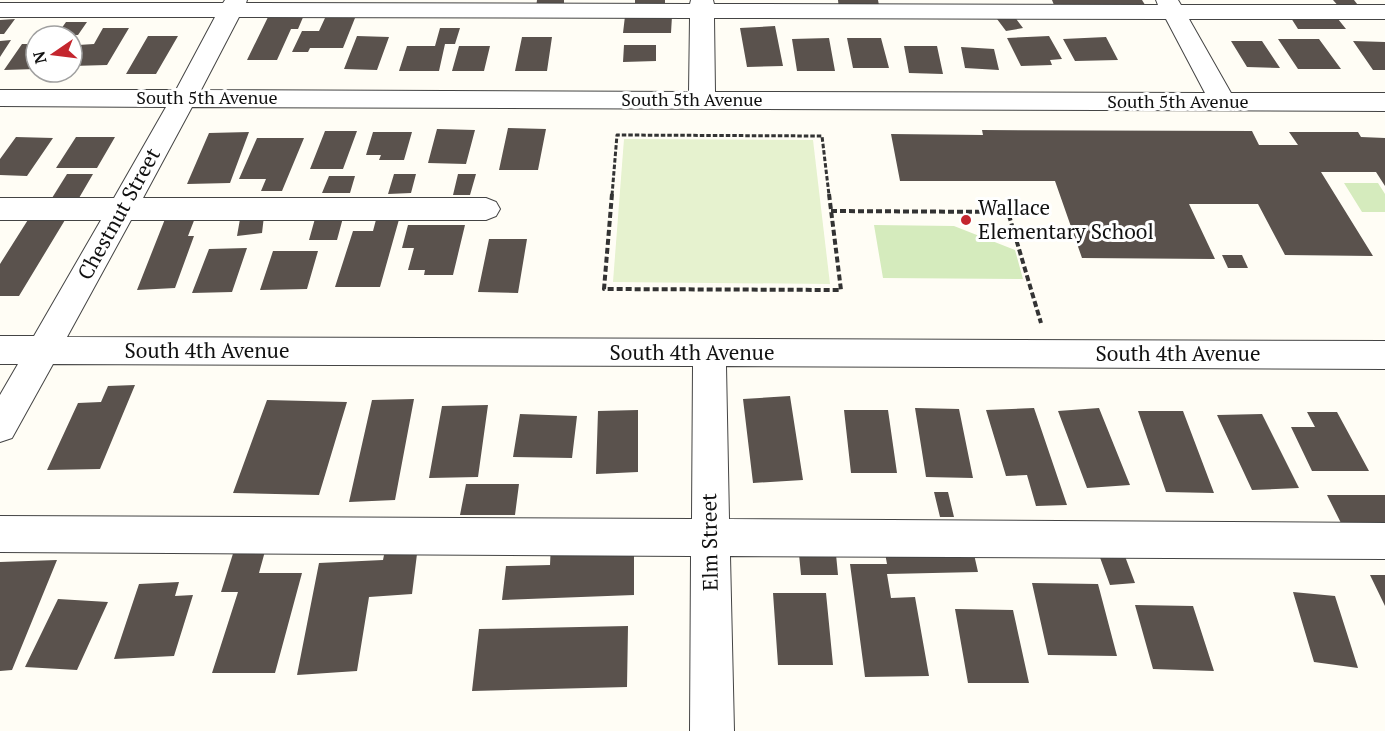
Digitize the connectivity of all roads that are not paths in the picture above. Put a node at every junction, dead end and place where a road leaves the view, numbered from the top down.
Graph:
1 (233, 5) edge
2 (702, 5) edge
3 (1170, 6) edge
4 (0, 10) edge
5 (1385, 12) edge
6 (185, 97) junction
7 (0, 98) edge
8 (702, 99) junction
9 (1223, 102) junction
10 (1385, 102) edge
11 (0, 209) edge
12 (122, 209) junction
13 (486, 209) dead end
14 (0, 350) edge
15 (42, 350) junction
16 (709, 354) junction
17 (1381, 361) edge
18 (0, 427) edge
19 (0, 534) edge
20 (710, 538) junction
21 (1385, 541) edge
22 (712, 731) edge

1 - 2 street
1 - 4 street
1 - 6 street, Chestnut Street
2 - 3 street
2 - 8 street
3 - 5 street
3 - 9 street
6 - 7 street, South 5th Avenue
6 - 8 street, South 5th Avenue
6 - 12 street, Chestnut Street
8 - 9 street, South 5th Avenue
9 - 10 street, South 5th Avenue
11 - 12 street
12 - 13 street
12 - 15 street, Chestnut Street
14 - 15 street, South 4th Avenue
15 - 16 street, South 4th Avenue
15 - 18 street, Chestnut Street
16 - 17 street, South 4th Avenue
16 - 20 street, Elm Street
19 - 20 street
20 - 21 street
20 - 22 street, Elm Street

